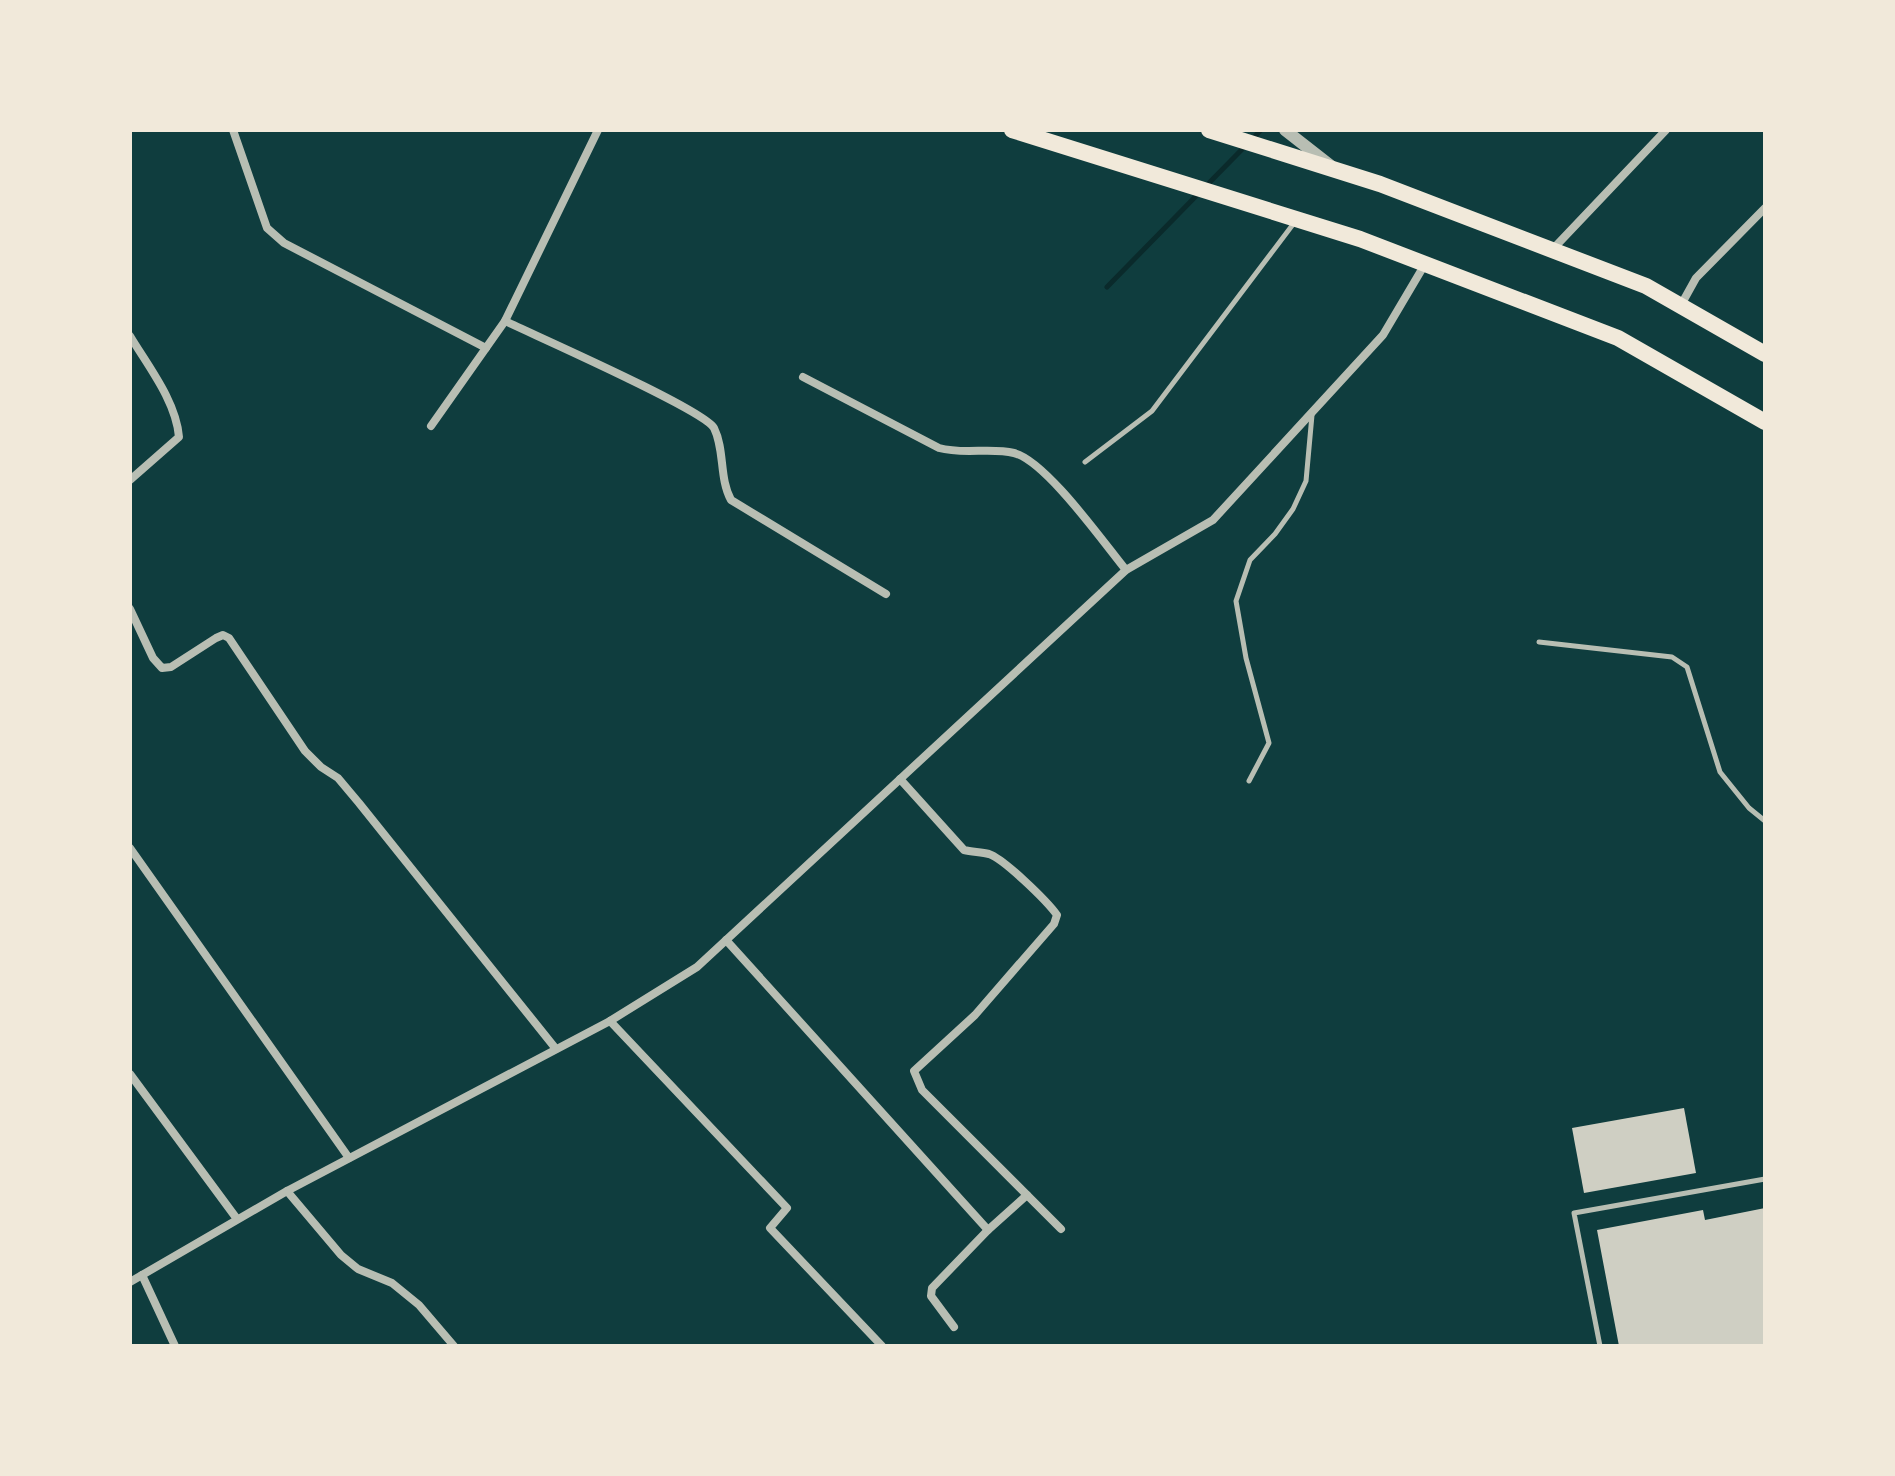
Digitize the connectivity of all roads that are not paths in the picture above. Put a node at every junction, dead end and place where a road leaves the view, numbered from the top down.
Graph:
1 (233, 130) edge
2 (598, 130) edge
3 (1012, 130) edge
4 (1209, 130) edge
5 (1666, 130) edge
6 (1286, 131) edge
7 (1336, 170) junction
8 (1765, 208) edge
9 (1297, 219) junction
10 (1552, 250) junction
11 (1425, 264) junction
12 (1680, 306) junction
13 (505, 321) junction
14 (130, 336) edge
15 (486, 348) junction
16 (1765, 354) edge
17 (803, 377) dead end
18 (1313, 410) junction
19 (1765, 422) edge
20 (431, 426) dead end
21 (1085, 462) dead end
22 (130, 480) edge
23 (1126, 570) junction
24 (886, 594) dead end
25 (130, 609) edge
26 (1539, 642) dead end
27 (900, 779) junction
28 (1249, 781) dead end
29 (1765, 821) edge
30 (130, 848) edge
31 (726, 940) junction
32 (610, 1021) junction
33 (556, 1049) junction
34 (130, 1074) edge
35 (349, 1158) junction
36 (1765, 1179) edge
37 (287, 1191) junction
38 (1027, 1195) junction
39 (237, 1219) junction
40 (1061, 1229) dead end
41 (988, 1230) junction
42 (142, 1275) junction
43 (130, 1282) edge
44 (954, 1327) dead end
45 (175, 1346) edge
46 (454, 1346) edge
47 (882, 1346) edge
48 (1600, 1346) edge

1 - 15 street
2 - 13 street
3 - 9 highway
4 - 7 highway
5 - 10 street
6 - 7 street
7 - 10 highway
8 - 12 street
9 - 11 highway
9 - 21 lane
10 - 12 highway
11 - 18 street
11 - 19 highway
12 - 16 highway
13 - 15 street
13 - 24 street
14 - 22 street
15 - 20 street
17 - 23 street
18 - 23 street
18 - 28 lane
23 - 27 street
25 - 33 street
26 - 29 lane
27 - 31 street
27 - 38 street
30 - 35 street
31 - 32 street
31 - 41 street
32 - 33 street
32 - 47 street
33 - 35 street
34 - 39 street
35 - 37 street
36 - 48 lane
37 - 39 street
37 - 46 street
38 - 40 street
38 - 41 street
39 - 42 street
41 - 44 street
42 - 43 street
42 - 45 street

